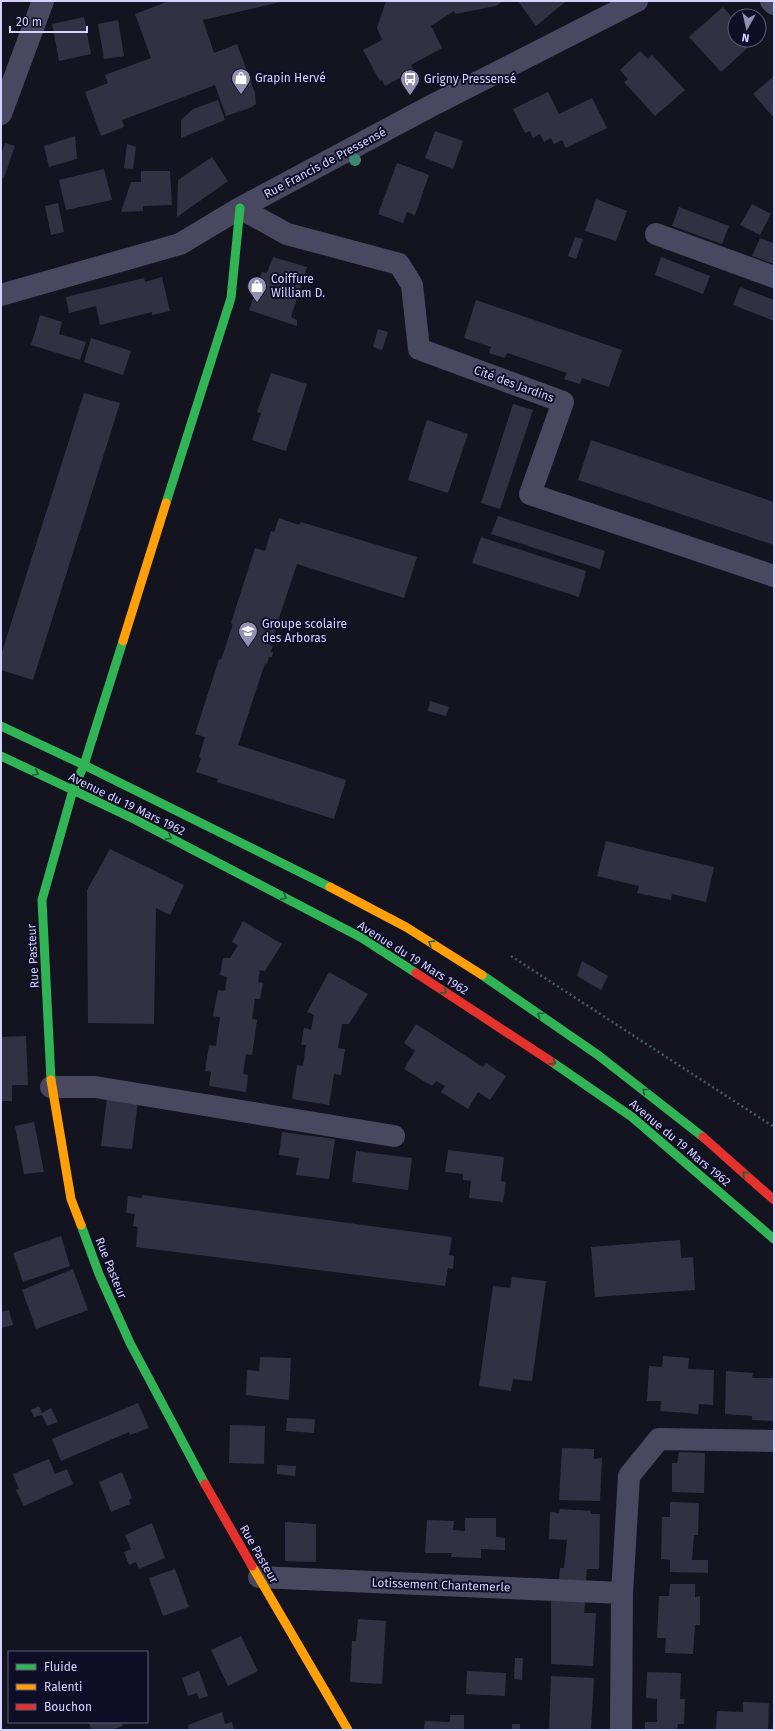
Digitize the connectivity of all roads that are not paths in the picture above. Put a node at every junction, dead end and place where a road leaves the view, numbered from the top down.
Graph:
1 (43, 1) edge
2 (637, 1) edge
3 (771, 1) edge
4 (774, 4) edge
5 (608, 9) edge
6 (1, 114) edge
7 (240, 208) junction
8 (656, 234) dead end
9 (774, 277) edge
10 (1, 295) edge
11 (774, 576) edge
12 (1, 726) edge
13 (1, 756) edge
14 (84, 765) junction
15 (73, 790) junction
16 (51, 1087) junction
17 (394, 1136) dead end
18 (774, 1200) edge
19 (774, 1239) edge
20 (774, 1441) edge
21 (259, 1577) junction
22 (622, 1593) junction
23 (348, 1730) edge
24 (621, 1730) edge

1 - 6 street
2 - 5 street, Rue Francis de Pressensé
3 - 4 street
5 - 7 street, Rue Francis de Pressensé
7 - 10 street, Rue Francis de Pressensé
7 - 11 street, Cité des Jardins
7 - 14 main road, Rue Pasteur
8 - 9 street
12 - 14 main road, Avenue du 19 Mars 1962
13 -> 15 main road, Avenue du 19 Mars 1962
14 - 15 main road, Rue Pasteur
18 -> 14 main road, Avenue du 19 Mars 1962
15 - 16 main road, Rue Pasteur
15 -> 19 main road, Avenue du 19 Mars 1962
16 - 17 street
16 - 21 main road, Rue Pasteur
20 - 22 street
21 - 22 street, Lotissement Chantemerle
21 - 23 main road, Rue Pasteur
22 - 24 street

